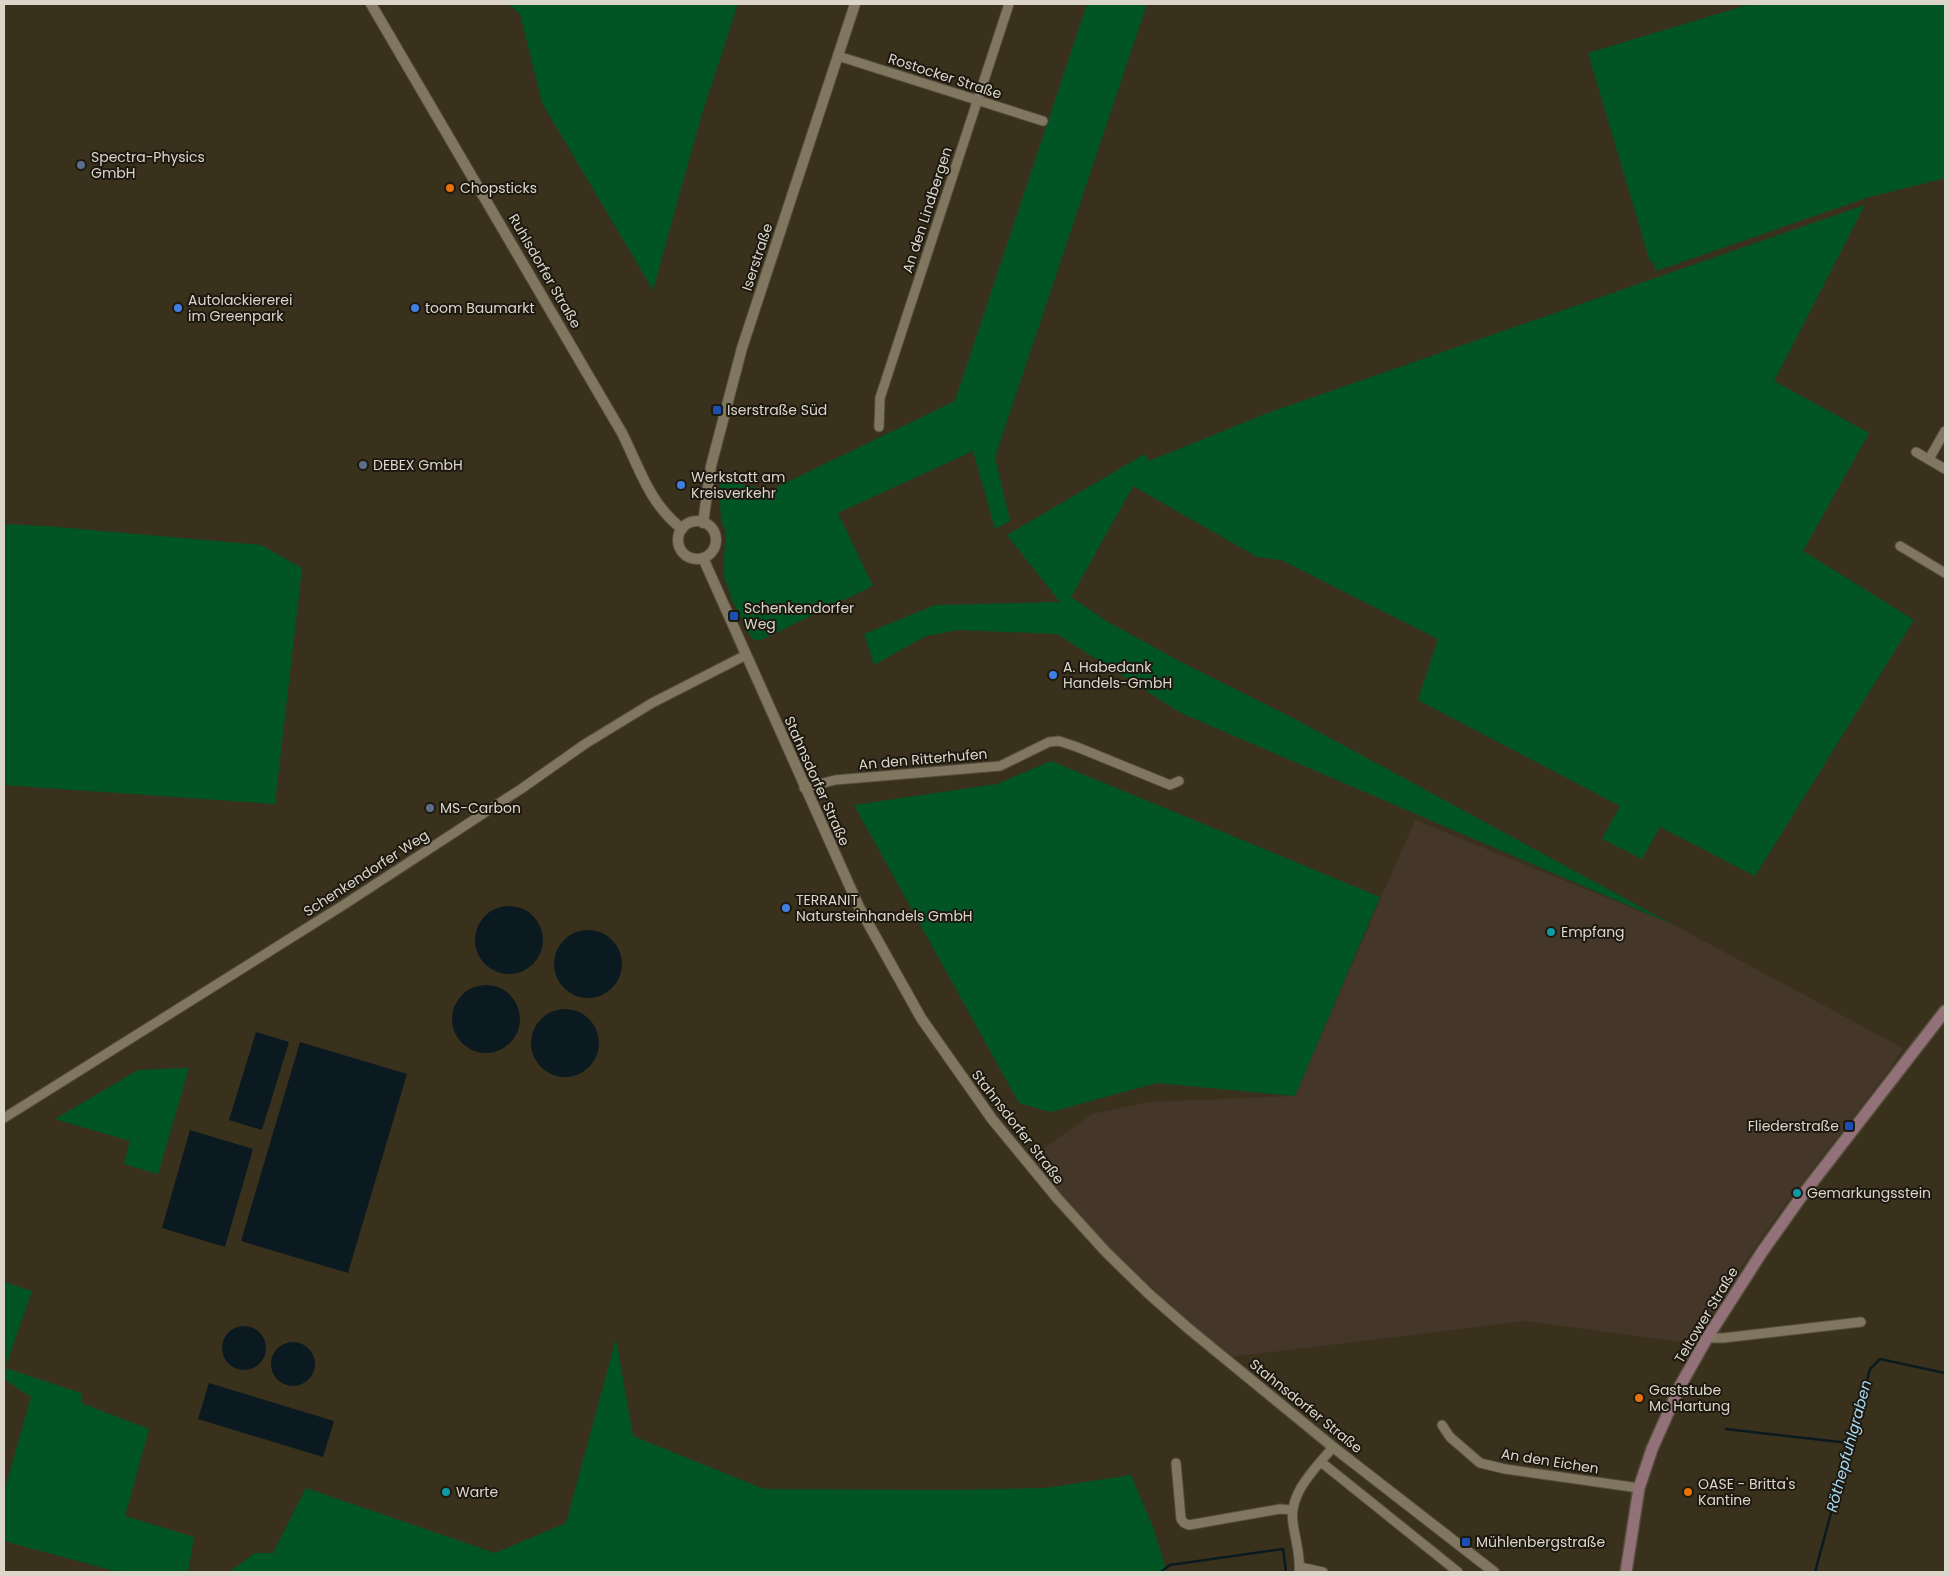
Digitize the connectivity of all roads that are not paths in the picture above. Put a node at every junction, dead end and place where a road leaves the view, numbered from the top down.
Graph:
1 (371, 4) edge
2 (855, 4) edge
3 (1009, 4) edge
4 (838, 56) junction
5 (977, 101) junction
6 (1043, 122) dead end
7 (878, 427) dead end
8 (1945, 431) edge
9 (1916, 452) dead end
10 (1929, 459) junction
11 (1945, 469) edge
12 (703, 523) junction
13 (682, 529) junction
14 (1900, 546) dead end
15 (703, 558) junction
16 (1945, 573) edge
17 (746, 655) junction
18 (1179, 781) dead end
19 (804, 788) junction
20 (1945, 1011) edge
21 (4, 1118) edge
22 (1861, 1322) dead end
23 (1707, 1338) junction
24 (1442, 1425) dead end
25 (1333, 1447) junction
26 (1321, 1462) junction
27 (1176, 1463) dead end
28 (1639, 1488) junction
29 (1292, 1510) junction
30 (1299, 1570) edge
31 (1323, 1572) edge
32 (1458, 1572) edge
33 (1494, 1572) edge
34 (1626, 1572) edge

1 - 13 street, Ruhlsdorfer Straße
2 - 4 street, Iserstraße
3 - 5 street, An den Lindbergen
4 - 5 street, Rostocker Straße
4 - 12 street, Iserstraße
5 - 6 street, Rostocker Straße
5 - 7 street, An den Lindbergen
8 - 10 street
9 - 10 street
10 - 11 street
12 - 13 street
12 - 15 street
13 - 15 street
14 - 16 street
15 - 17 street, Stahnsdorfer Straße
17 - 19 street, Stahnsdorfer Straße
17 - 21 street, Schenkendorfer Weg
18 - 19 street, An den Ritterhufen
19 - 25 street, Stahnsdorfer Straße
20 - 23 main road, Teltower Straße
22 - 23 street
23 - 28 main road, Teltower Straße
24 - 28 street, An den Eichen
25 - 26 street
25 - 33 street, Stahnsdorfer Straße
26 - 29 street
26 - 32 street
27 - 29 street
28 - 34 main road, Teltower Straße
29 - 30 street
30 - 31 street

